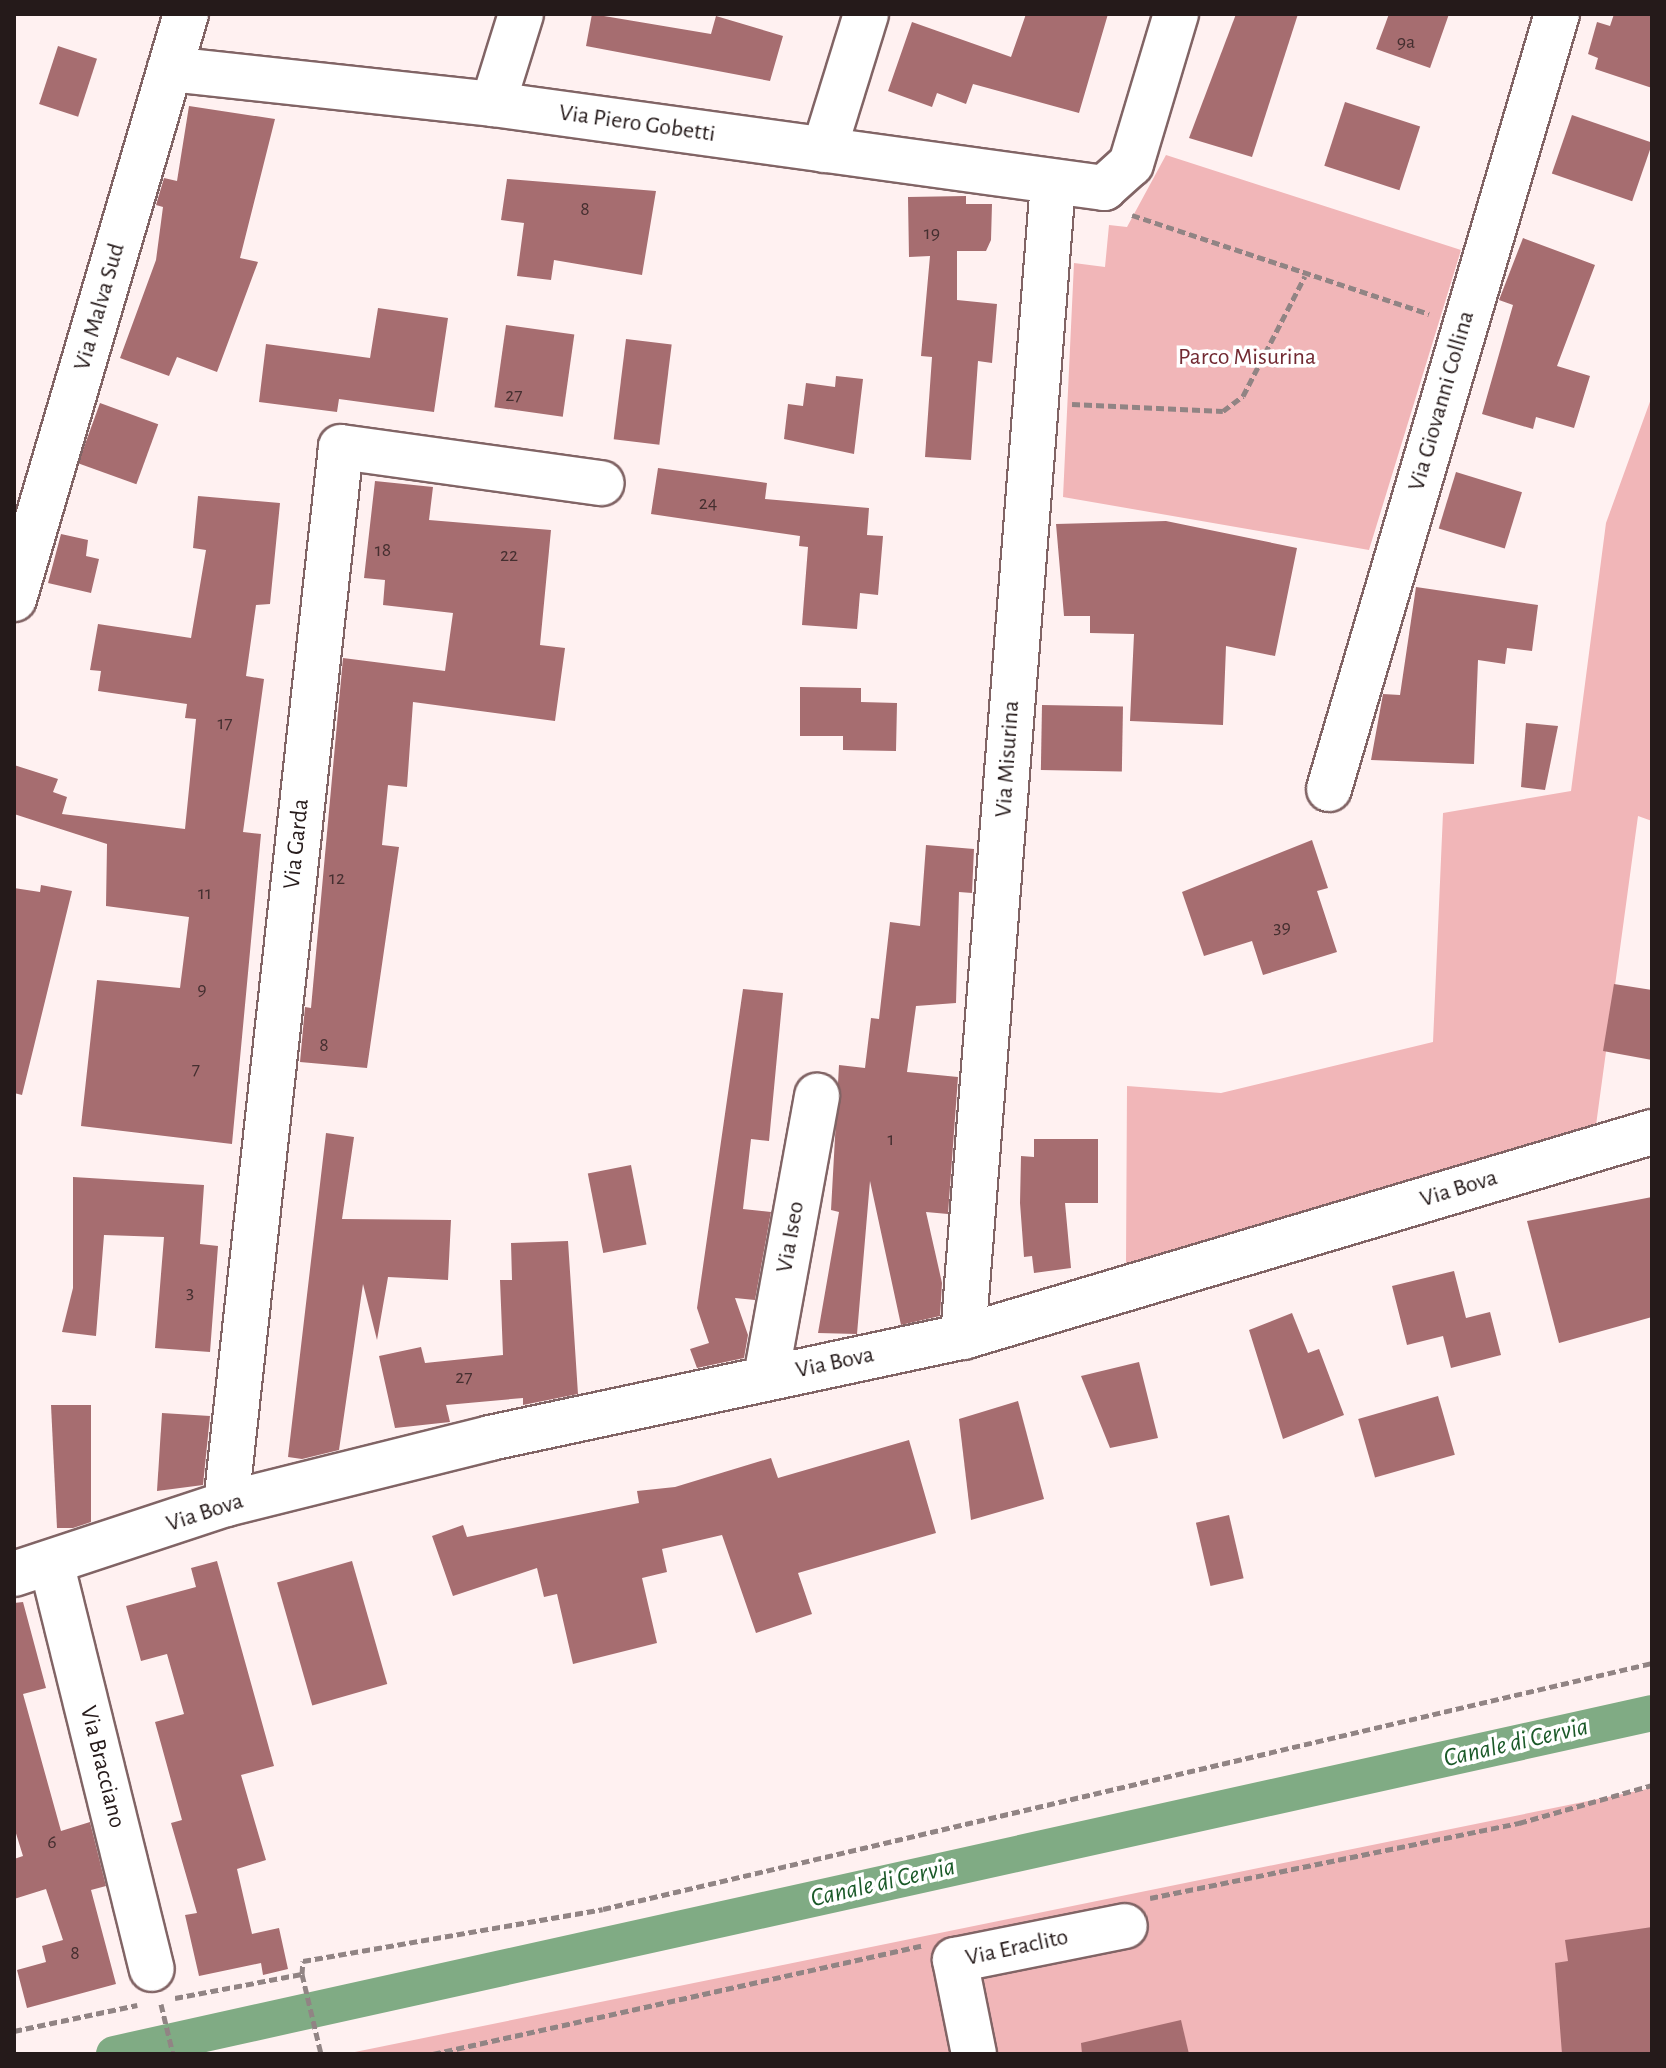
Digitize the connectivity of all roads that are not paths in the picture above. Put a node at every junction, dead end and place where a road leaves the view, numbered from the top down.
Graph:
1 (186, 14) edge
2 (521, 14) edge
3 (866, 14) edge
4 (1176, 14) edge
5 (1557, 14) edge
6 (170, 69) junction
7 (493, 104) junction
8 (824, 150) junction
9 (1053, 182) junction
10 (602, 483) dead end
11 (23, 536) edge
12 (14, 599) edge
13 (1329, 789) dead end
14 (817, 1096) dead end
15 (1652, 1132) edge
16 (963, 1337) junction
17 (766, 1377) junction
18 (226, 1504) junction
19 (33, 1570) edge
20 (1125, 1926) dead end
21 (154, 1979) road end
22 (974, 2054) edge

1 - 6 street, Via Malva Sud
2 - 7 street
3 - 8 street
4 - 9 street, Via Piero Gobetti
5 - 13 street, Via Giovanni Collina
6 - 7 street, Via Piero Gobetti
6 - 11 street, Via Malva Sud
7 - 8 street, Via Piero Gobetti
8 - 9 street, Via Piero Gobetti
9 - 16 street, Via Misurina
10 - 18 street, Via Garda
11 - 12 street, Via Malva Sud
14 - 17 street, Via Iseo
15 - 16 street, Via Bova
16 - 17 street, Via Bova
17 - 18 street, Via Bova
18 - 19 street, Via Bova
19 - 21 street, Via Bracciano
20 - 22 street, Via Eraclito

